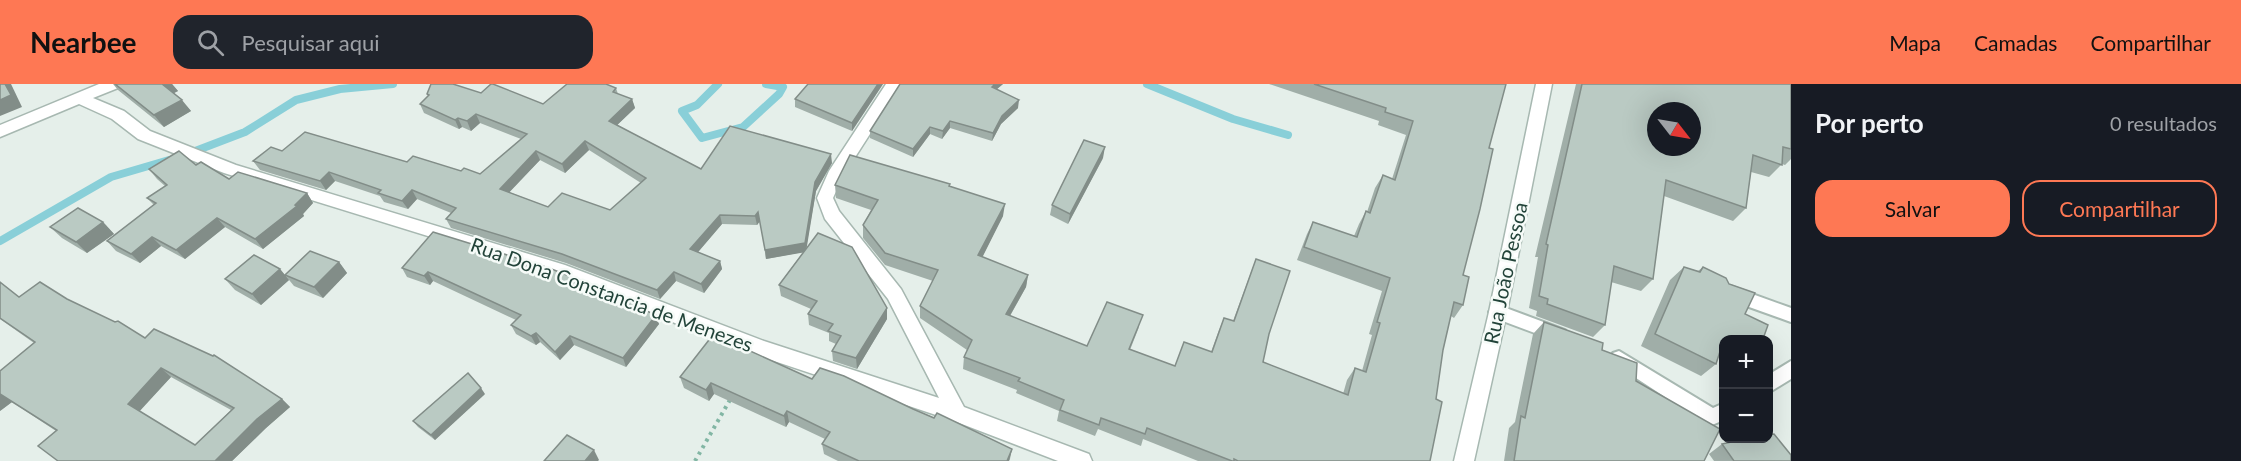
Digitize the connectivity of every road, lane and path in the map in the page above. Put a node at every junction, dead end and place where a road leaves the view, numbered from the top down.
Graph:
1 (113, 84) edge
2 (894, 84) edge
3 (1544, 84) edge
4 (79, 99) junction
5 (0, 131) edge
6 (1722, 290) edge
7 (1498, 312) junction
8 (1791, 315) edge
9 (1574, 340) edge
10 (1607, 352) edge
11 (1791, 369) edge
12 (1773, 382) edge
13 (737, 388) edge
14 (957, 413) junction
15 (1719, 414) edge
16 (695, 461) edge
17 (1082, 461) edge
18 (1464, 461) edge

1 - 4 street
2 - 14 street
3 - 7 street, Rua João Pessoa
4 - 5 street
4 - 14 street, Rua Dona Constancia de Menezes
6 - 8 lane
7 - 9 lane
7 - 18 street, Rua João Pessoa
10 - 15 lane
11 - 12 lane
13 - 16 path
14 - 17 street, Rua Dona Constancia de Menezes

